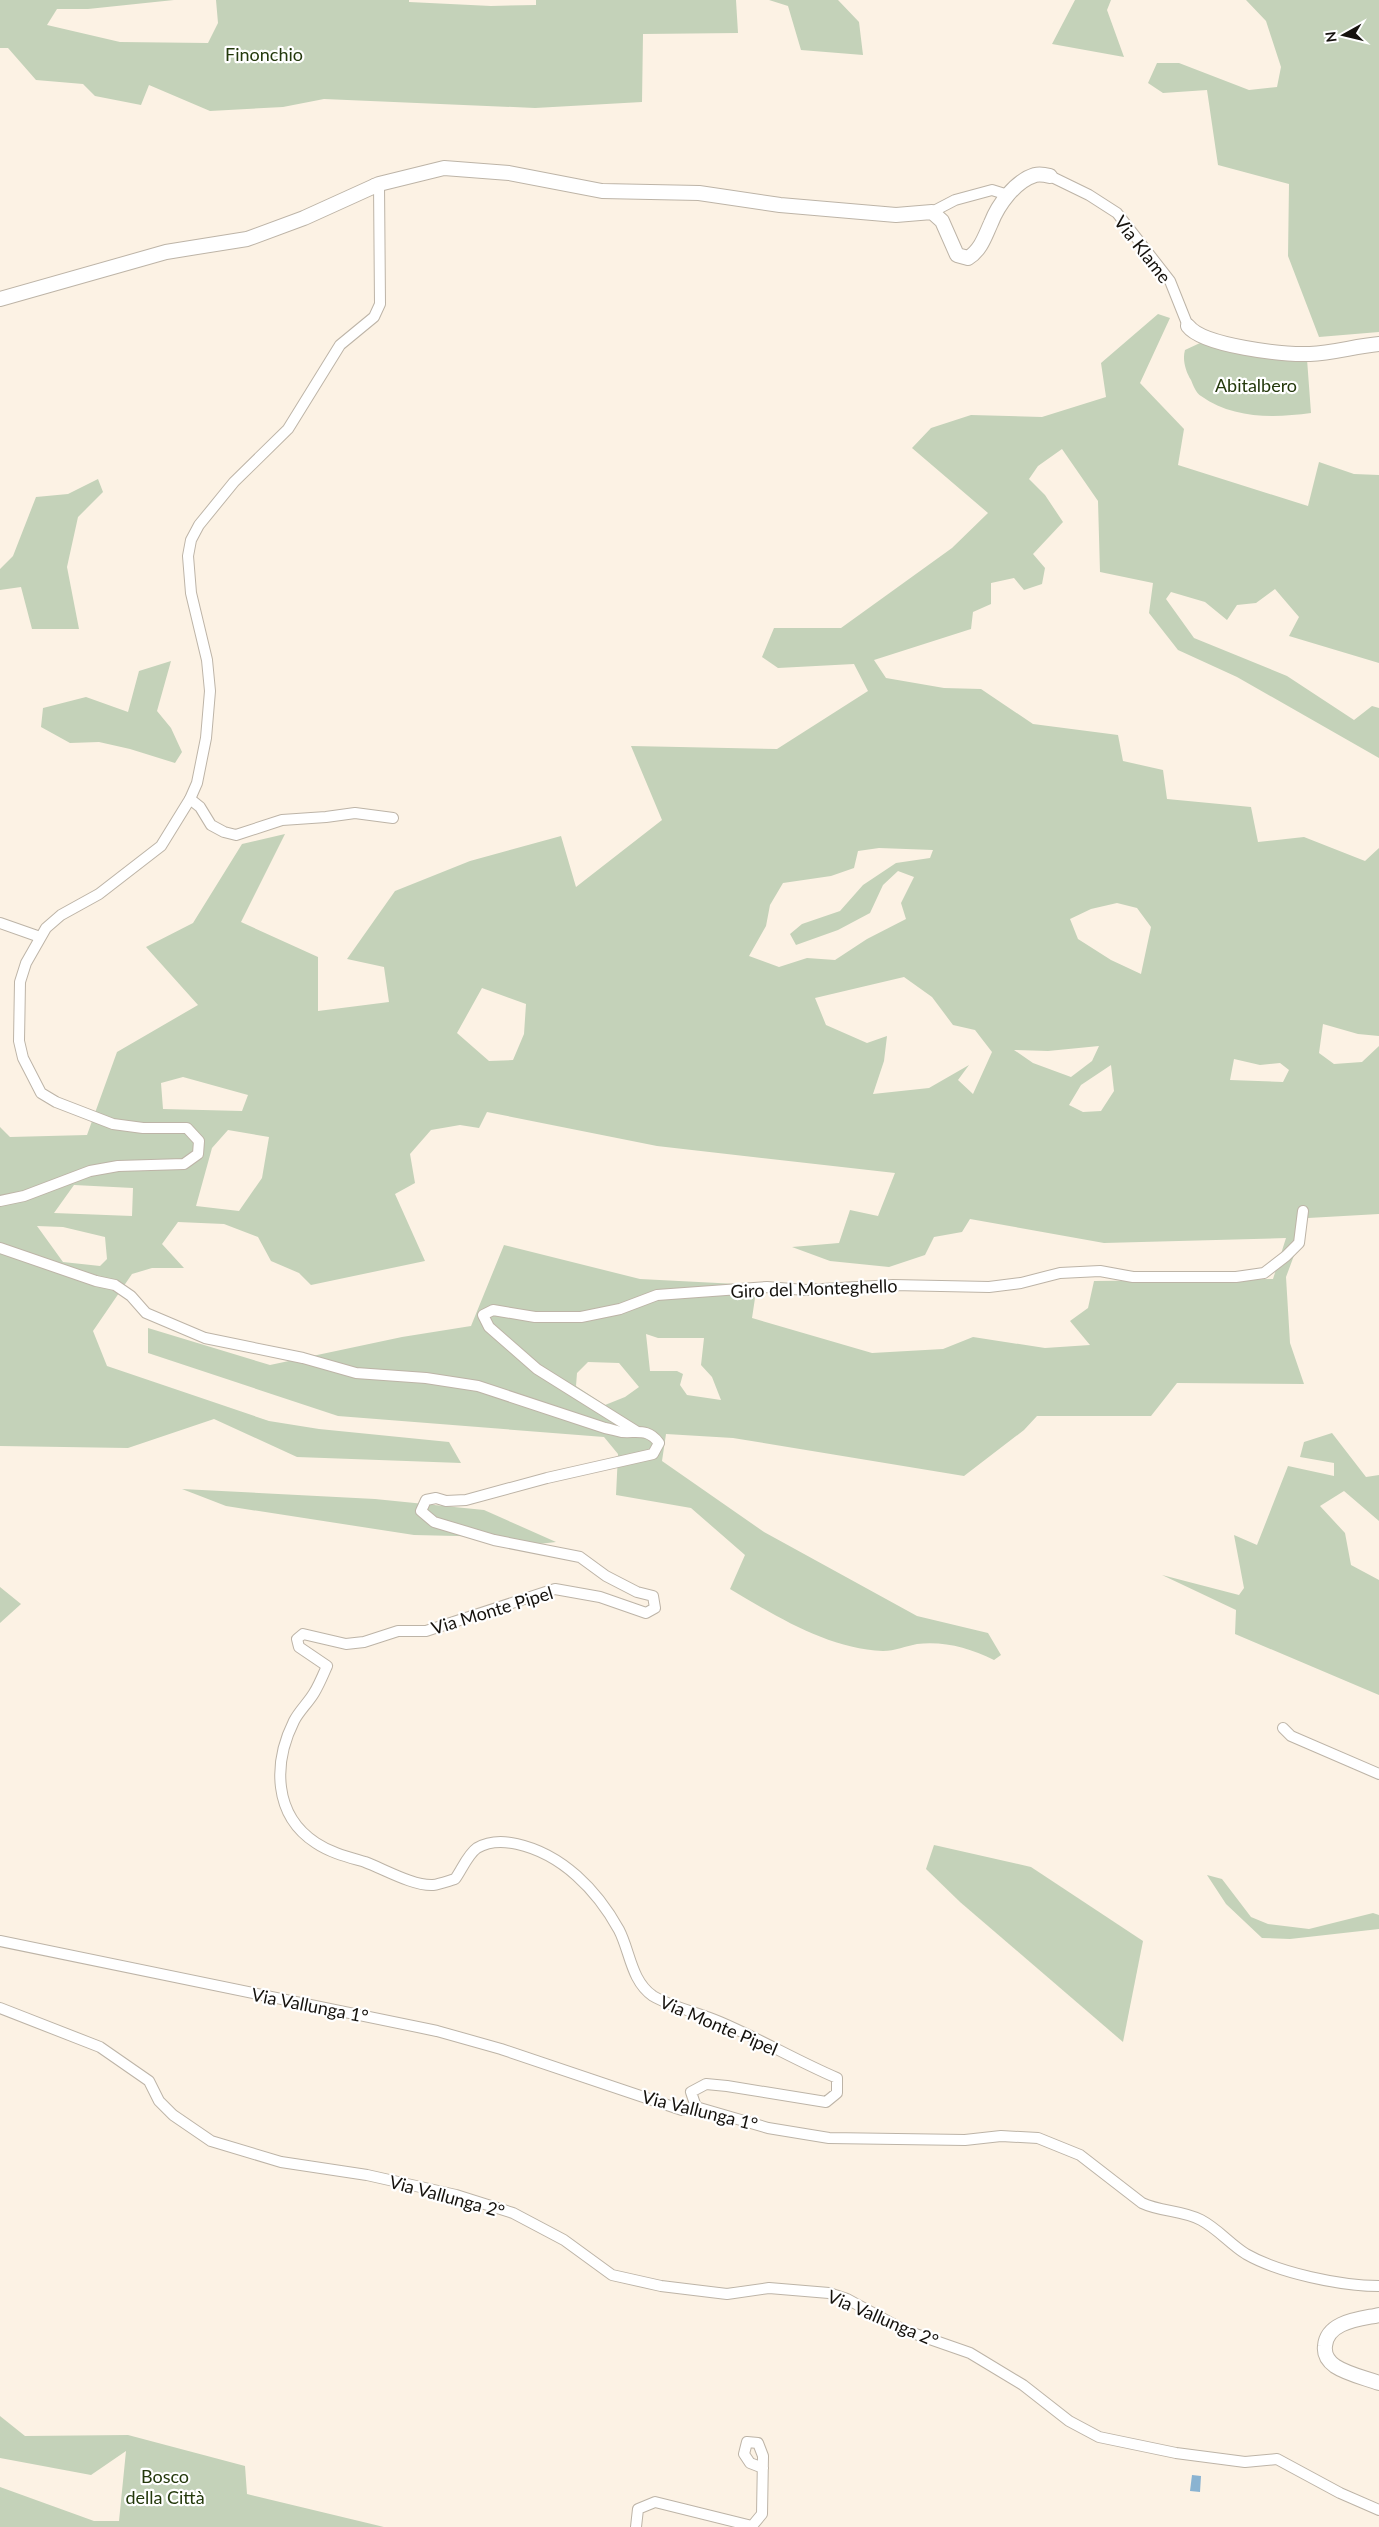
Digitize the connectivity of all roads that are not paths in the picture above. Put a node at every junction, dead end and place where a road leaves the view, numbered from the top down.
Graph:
1 (1050, 176) joint
2 (372, 184) junction
3 (1008, 195) junction
4 (932, 212) junction
5 (0, 299) edge
6 (1188, 326) joint
7 (1379, 344) edge
8 (190, 799) junction
9 (393, 818) dead end
10 (0, 923) edge
11 (40, 937) junction
12 (0, 1201) edge
13 (1303, 1211) dead end
14 (0, 1248) edge
15 (636, 1431) junction
16 (1283, 1728) dead end
17 (1379, 1774) edge
18 (0, 1942) edge
19 (0, 2008) edge
20 (696, 2107) junction
21 (1379, 2286) edge
22 (1379, 2315) edge
23 (1379, 2383) edge
24 (763, 2468) dead end
25 (1379, 2510) edge
26 (636, 2527) edge

1 - 3 street
1 - 6 street, Via Klame
2 - 4 street
2 - 5 street
2 - 8 street
3 - 4 street
3 - 4 street
6 - 7 street
8 - 9 street
8 - 11 street
10 - 11 street
11 - 12 street
13 - 15 street, Giro del Monteghello
14 - 15 street, Via Monte Pipel
15 - 20 street, Via Monte Pipel
16 - 17 street
18 - 20 street, Via Vallunga 1°
19 - 25 street, Via Vallunga 2°
20 - 21 street, Via Vallunga 1°
22 - 23 street
24 - 26 street

